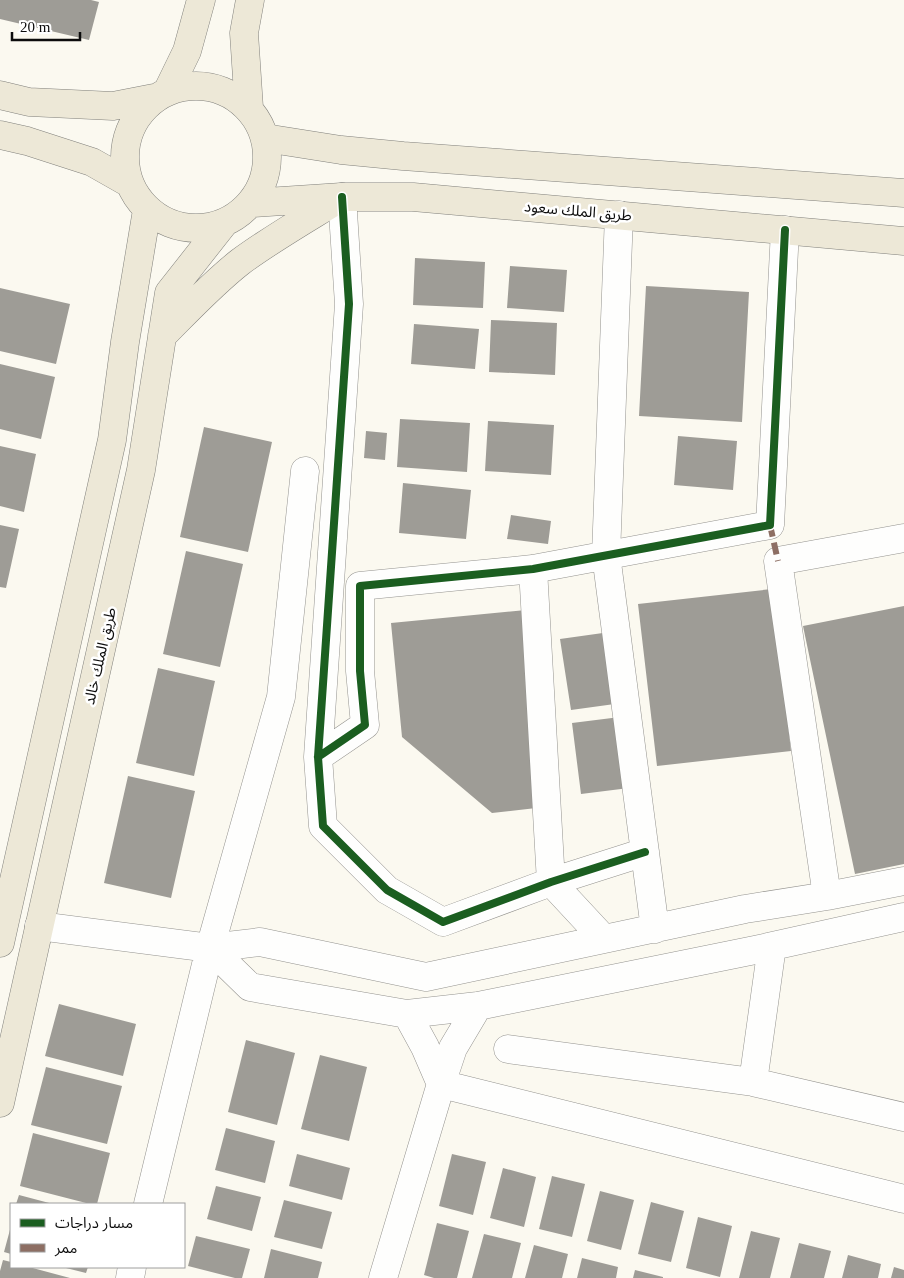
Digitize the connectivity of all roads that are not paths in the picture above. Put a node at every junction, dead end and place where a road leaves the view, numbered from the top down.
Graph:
1 (201, 0) edge
2 (250, 0) edge
3 (161, 94) junction
4 (0, 95) edge
5 (249, 108) junction
6 (0, 135) edge
7 (265, 138) junction
8 (129, 183) junction
9 (904, 193) edge
10 (342, 197) junction
11 (252, 203) junction
12 (147, 210) junction
13 (619, 215) junction
14 (224, 223) junction
15 (785, 230) junction
16 (904, 241) edge
17 (135, 281) junction
18 (169, 293) junction
19 (162, 336) junction
20 (305, 471) dead end
21 (904, 538) edge
22 (606, 555) junction
23 (534, 569) junction
24 (318, 758) junction
25 (645, 852) junction
26 (904, 881) edge
27 (551, 882) junction
28 (827, 896) junction
29 (904, 917) edge
30 (39, 926) junction
31 (655, 928) junction
32 (604, 939) junction
33 (0, 943) edge
34 (772, 946) junction
35 (210, 948) junction
36 (478, 1006) junction
37 (407, 1014) junction
38 (508, 1049) dead end
39 (753, 1082) junction
40 (441, 1084) junction
41 (0, 1103) edge
42 (904, 1117) edge
43 (904, 1198) edge
44 (148, 1203) edge
45 (383, 1278) edge

1 - 3 main road
2 - 5 main road
3 - 4 main road
3 - 5 main road
3 - 8 main road
5 - 7 main road
6 - 8 main road
7 - 9 main road
7 - 11 main road
8 - 12 main road
10 - 11 main road, طريق الملك سعود
10 - 13 main road, طريق الملك سعود
10 - 19 main road
10 - 24 street
11 - 14 main road
12 - 14 main road
12 - 17 main road
13 - 15 main road, طريق الملك سعود
13 - 22 street
14 - 18 main road, طريق الملك خالد
15 - 16 main road, طريق الملك سعود
15 - 22 street
17 - 18 main road
17 - 33 main road
18 - 19 main road, طريق الملك خالد
19 - 30 main road, طريق الملك خالد
20 - 35 street
21 - 28 street
22 - 23 street
22 - 25 street
23 - 24 street
23 - 27 street
24 - 27 street
25 - 27 street
25 - 31 street
26 - 28 street
27 - 32 street
28 - 31 street
29 - 34 street
30 - 35 street
30 - 41 main road, طريق الملك خالد
31 - 32 street
32 - 35 street
34 - 36 street
34 - 39 street
35 - 37 street
35 - 44 street
36 - 37 street
36 - 40 street
37 - 40 street
38 - 39 street
39 - 42 street
40 - 43 street
40 - 45 street

